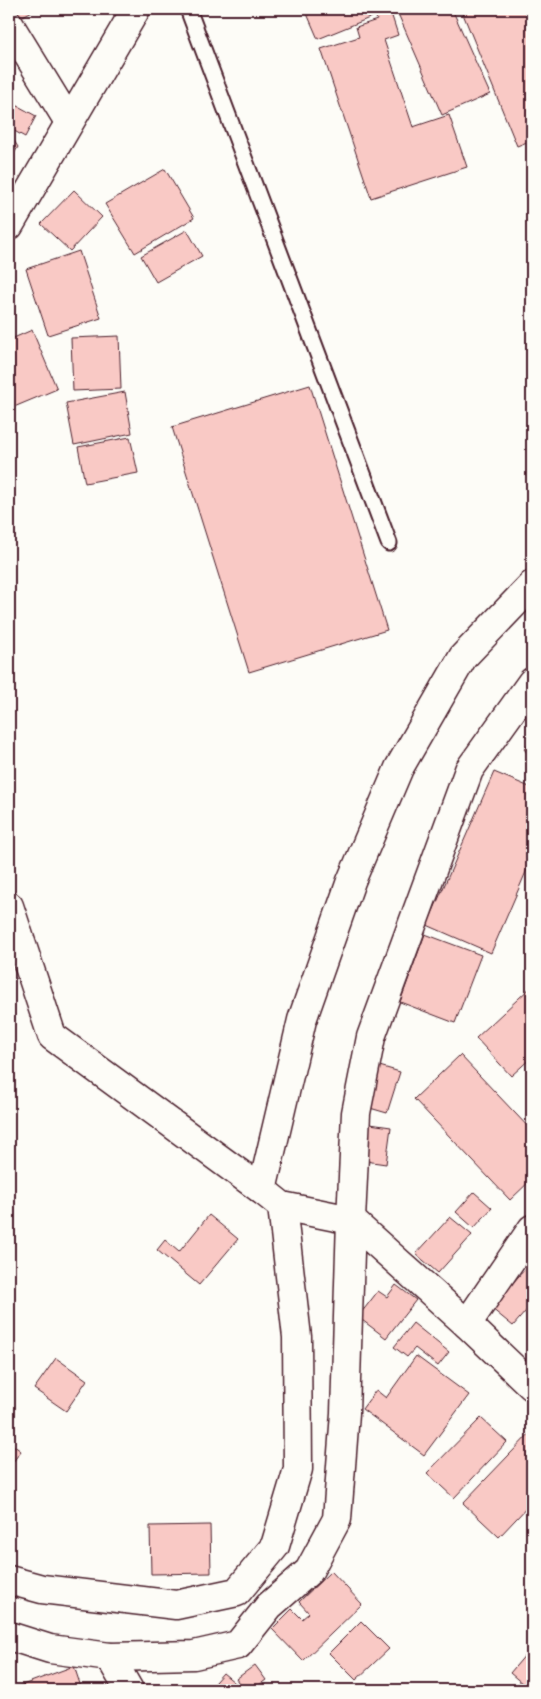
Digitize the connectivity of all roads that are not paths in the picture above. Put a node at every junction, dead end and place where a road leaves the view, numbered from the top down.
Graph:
1 (136, 9) edge
2 (188, 9) edge
3 (9, 24) edge
4 (69, 122) junction
5 (9, 226) edge
6 (389, 543) dead end
7 (532, 585) edge
8 (532, 682) edge
9 (9, 906) edge
10 (281, 1202) junction
11 (342, 1218) junction
12 (532, 1229) edge
13 (467, 1324) junction
14 (532, 1386) edge
15 (9, 1580) edge
16 (9, 1636) edge
17 (110, 1657) junction
18 (129, 1690) edge

1 - 4 street
2 - 6 lane
3 - 4 street
4 - 5 street
7 - 10 street
8 - 11 street
9 - 10 street
10 - 11 street
10 - 15 street
11 - 13 street
11 - 17 street
12 - 13 street
13 - 14 street
16 - 17 street
17 - 18 street

